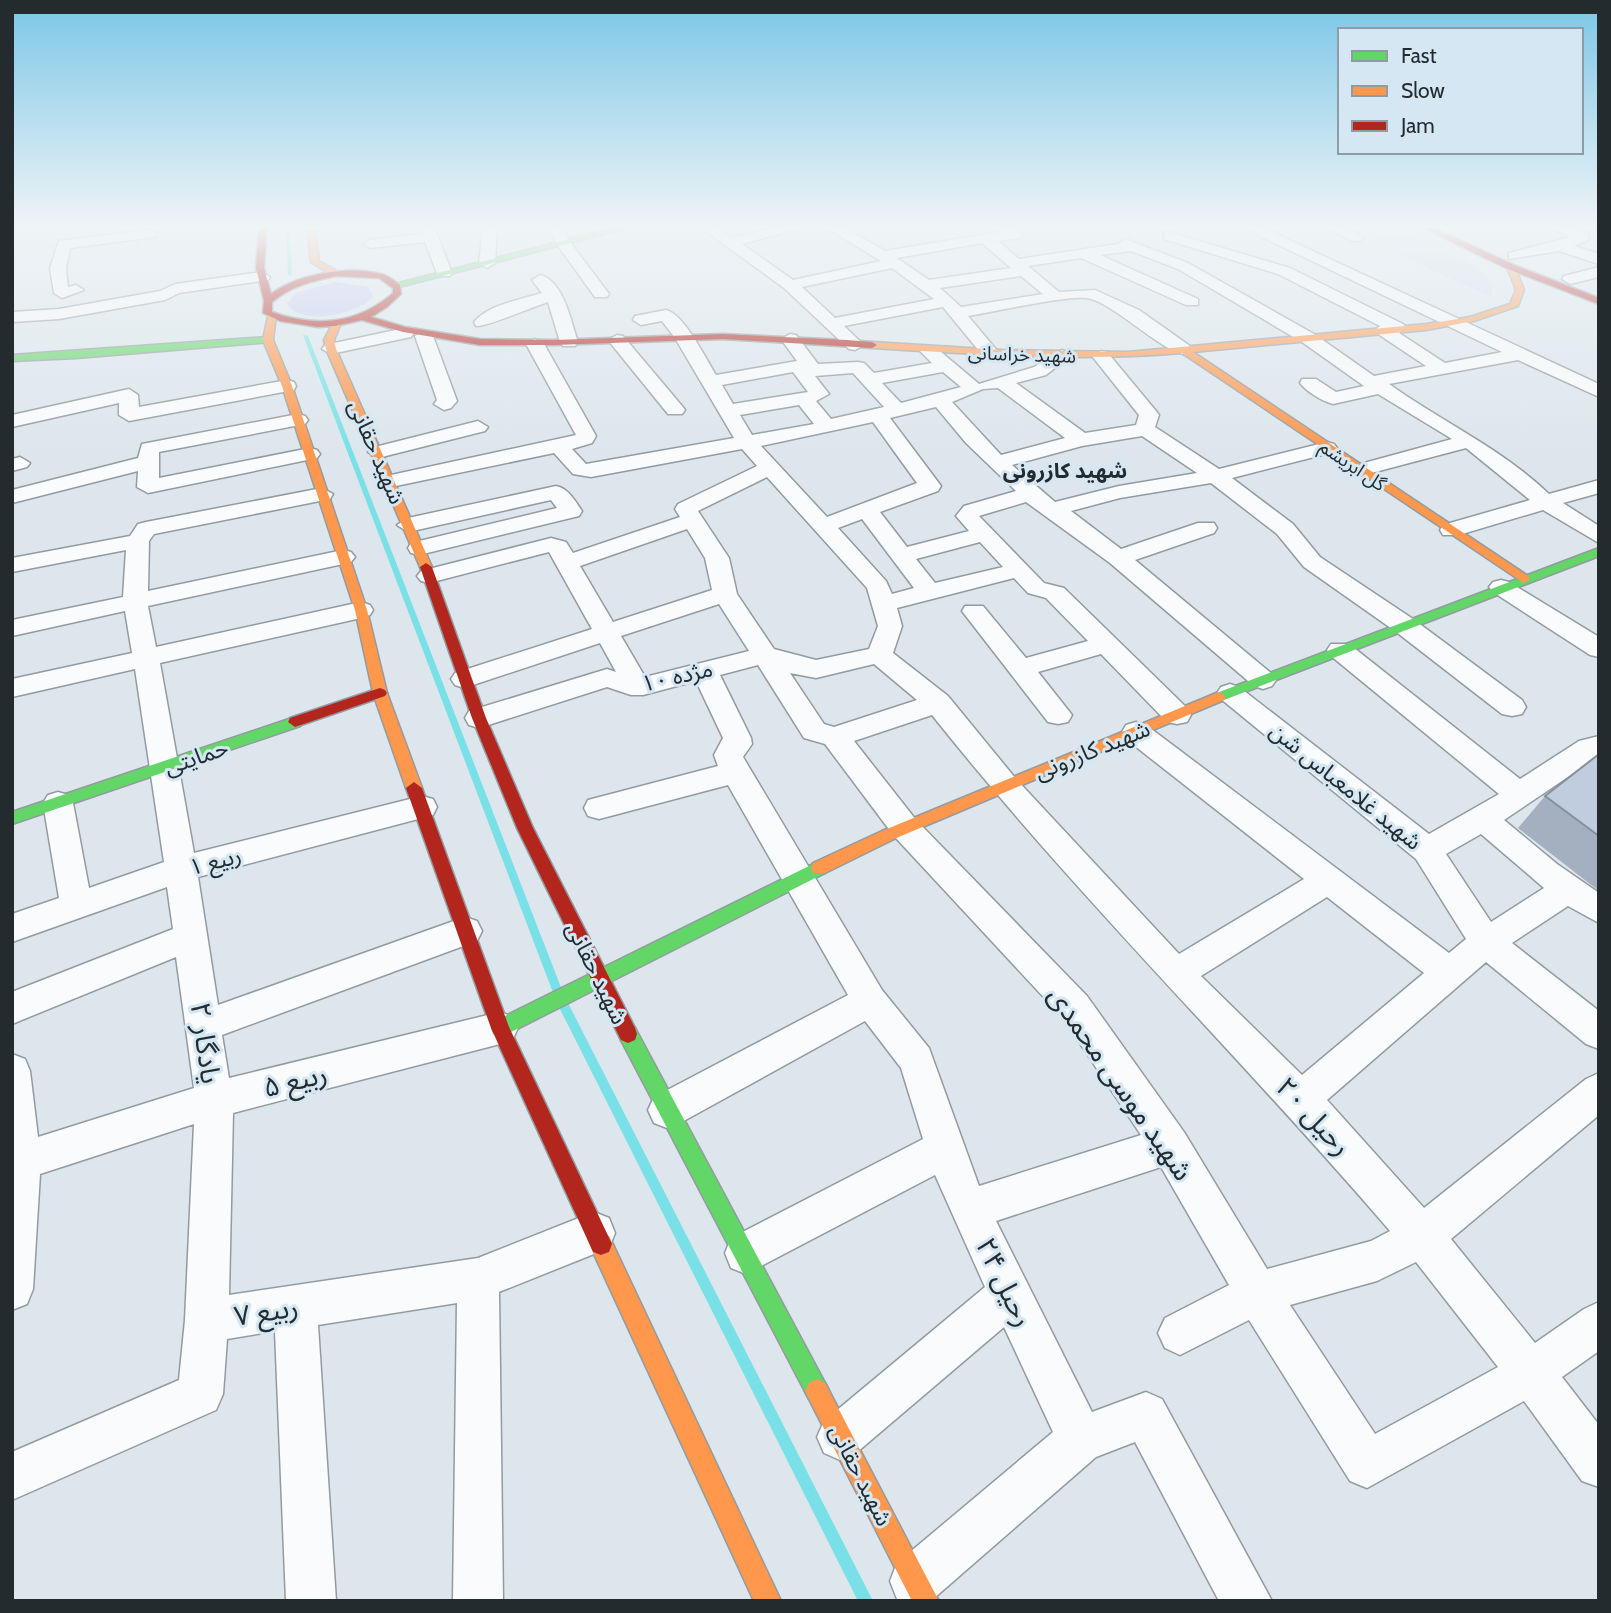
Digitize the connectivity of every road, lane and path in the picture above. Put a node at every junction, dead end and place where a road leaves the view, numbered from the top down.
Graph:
1 (76, 302) edge
2 (120, 302) edge
3 (267, 302) edge
4 (272, 302) edge
5 (391, 302) edge
6 (529, 302) edge
7 (555, 302) edge
8 (809, 302) edge
9 (882, 302) edge
10 (947, 302) edge
11 (1001, 302) edge
12 (1108, 302) edge
13 (1191, 302) edge
14 (1249, 302) edge
15 (1341, 302) edge
16 (1409, 302) edge
17 (1515, 302) edge
18 (952, 307) junction
19 (269, 310) junction
20 (72, 312) junction
21 (894, 312) junction
22 (1133, 314) junction
23 (12, 317) edge
24 (362, 317) junction
25 (641, 320) dead end
26 (482, 322) dead end
27 (337, 323) junction
28 (832, 323) junction
29 (1453, 323) junction
30 (1390, 329) junction
31 (405, 333) junction
32 (424, 336) junction
33 (683, 336) junction
34 (1308, 338) junction
35 (790, 339) junction
36 (268, 340) junction
37 (617, 340) junction
38 (569, 342) junction
39 (178, 344) junction
40 (535, 344) junction
41 (855, 345) junction
42 (331, 349) junction
43 (929, 351) junction
44 (1184, 351) junction
45 (990, 353) junction
46 (1520, 354) junction
47 (1062, 355) junction
48 (1101, 356) junction
49 (12, 358) edge
50 (947, 366) junction
51 (800, 368) junction
52 (1443, 369) junction
53 (872, 379) junction
54 (1001, 381) junction
55 (709, 382) junction
56 (1309, 383) dead end
57 (1376, 385) junction
58 (287, 386) junction
59 (974, 389) junction
60 (1599, 391) edge
61 (804, 399) junction
62 (940, 400) junction
63 (338, 401) dead end
64 (444, 404) dead end
65 (358, 405) junction
66 (315, 406) dead end
67 (675, 410) dead end
68 (726, 411) junction
69 (887, 412) junction
70 (298, 420) junction
71 (12, 421) edge
72 (826, 426) junction
73 (478, 428) dead end
74 (1145, 429) junction
75 (746, 440) junction
76 (1081, 440) junction
77 (1469, 442) junction
78 (559, 446) junction
79 (1327, 448) junction
80 (378, 452) junction
81 (310, 454) junction
82 (998, 462) junction
83 (148, 463) junction
84 (771, 468) junction
85 (1360, 470) junction
86 (1215, 475) junction
87 (391, 481) junction
88 (1599, 486) edge
89 (322, 494) junction
90 (1030, 494) junction
91 (12, 497) edge
92 (1544, 500) junction
93 (866, 509) junction
94 (1051, 510) junction
95 (695, 519) junction
96 (408, 525) junction
97 (825, 525) junction
98 (1206, 528) dead end
99 (1451, 530) junction
100 (985, 534) junction
101 (1599, 536) edge
102 (138, 541) junction
103 (419, 548) junction
104 (1599, 552) edge
105 (563, 554) junction
106 (901, 556) junction
107 (343, 557) junction
108 (1118, 558) junction
109 (12, 565) edge
110 (1019, 570) junction
111 (429, 576) junction
112 (1512, 583) junction
113 (930, 593) junction
114 (725, 594) junction
115 (135, 601) junction
116 (885, 603) junction
117 (361, 610) junction
118 (974, 611) dead end
119 (1404, 625) junction
120 (12, 628) edge
121 (605, 632) junction
122 (1105, 644) junction
123 (1599, 649) edge
124 (1340, 650) junction
125 (765, 655) junction
126 (879, 655) junction
127 (143, 659) junction
128 (1022, 668) junction
129 (704, 670) junction
130 (464, 679) junction
131 (1263, 680) junction
132 (637, 687) junction
133 (12, 688) edge
134 (380, 693) junction
135 (1230, 694) junction
136 (938, 703) junction
137 (1512, 707) dead end
138 (1058, 715) dead end
139 (1177, 715) junction
140 (479, 718) junction
141 (1136, 732) junction
142 (835, 737) junction
143 (1599, 746) edge
144 (166, 768) junction
145 (735, 772) junction
146 (1006, 787) junction
147 (1520, 795) junction
148 (58, 803) junction
149 (422, 807) junction
150 (599, 808) dead end
151 (12, 818) edge
152 (1483, 819) junction
153 (905, 828) junction
154 (1427, 850) junction
155 (182, 869) junction
156 (797, 880) junction
157 (1328, 880) junction
158 (1569, 889) junction
159 (76, 905) junction
160 (1599, 910) edge
161 (12, 928) edge
162 (464, 931) junction
163 (190, 937) junction
164 (1486, 942) junction
165 (1448, 972) junction
166 (1176, 974) junction
167 (599, 981) junction
168 (870, 1001) junction
169 (12, 1008) edge
170 (1591, 1016) edge
171 (203, 1026) junction
172 (500, 1028) junction
173 (12, 1071) edge
174 (1599, 1091) edge
175 (1301, 1099) junction
176 (214, 1100) junction
177 (667, 1110) junction
178 (1170, 1145) junction
179 (946, 1148) junction
180 (17, 1163) edge
181 (970, 1209) junction
182 (594, 1233) junction
183 (1422, 1236) junction
184 (746, 1253) junction
185 (478, 1279) junction
186 (12, 1289) edge
187 (1010, 1293) junction
188 (1257, 1293) junction
189 (295, 1306) junction
190 (207, 1320) junction
191 (1599, 1324) edge
192 (1180, 1334) dead end
193 (1531, 1373) junction
194 (840, 1437) junction
195 (1081, 1439) junction
196 (1599, 1464) edge
197 (12, 1476) edge
198 (920, 1591) edge
199 (478, 1600) edge
200 (311, 1601) edge
201 (768, 1601) edge
202 (1247, 1601) edge

1 - 20 street
2 - 20 street
3 - 19 main road
4 - 19 main road
5 - 24 main road
6 - 26 street
7 - 38 street
8 - 28 street
9 - 21 street
10 - 18 street
11 - 18 street
12 - 22 street
13 - 22 street
14 - 34 street
15 - 30 street
16 - 29 street
17 - 29 main road, شهید خراسانی
18 - 21 street
18 - 45 street
19 - 27 main road
19 - 36 main road
19 - 39 main road
20 - 23 street
21 - 28 street
22 - 44 street
24 - 27 main road
24 - 31 main road, شهید خراسانی
25 - 33 street
27 - 42 main road
28 - 41 street
29 - 30 main road, شهید خراسانی
29 - 46 street
30 - 34 main road, شهید خراسانی
30 - 52 street
31 - 32 main road, شهید خراسانی
31 - 42 street
32 - 40 main road, شهید خراسانی
32 - 64 street
33 - 35 main road, شهید خراسانی
33 - 37 main road, شهید خراسانی
33 - 55 street
34 - 44 main road, شهید خراسانی
34 - 57 street
35 - 41 main road, شهید خراسانی
35 - 51 street
36 - 39 main road
36 - 58 main road
37 - 38 main road, شهید خراسانی
37 - 67 street
38 - 40 main road, شهید خراسانی
39 - 49 main road
40 - 78 street
41 - 43 main road, شهید خراسانی
42 - 65 main road, شهید حقانی
43 - 45 main road, شهید خراسانی
43 - 50 street
44 - 48 main road, شهید خراسانی
44 - 79 main road, گل ابریشم
45 - 47 main road, شهید خراسانی
46 - 52 street
46 - 60 street
47 - 48 main road, شهید خراسانی
47 - 54 street
48 - 74 street
50 - 53 street
50 - 59 street
51 - 53 street
51 - 55 street
51 - 61 street
52 - 57 street
53 - 69 street
54 - 59 street
54 - 76 street
55 - 68 street
56 - 57 street
57 - 77 street
58 - 70 main road
58 - 71 street
59 - 62 street
61 - 68 street
61 - 72 street
62 - 69 street
62 - 82 street
63 - 65 main road
65 - 80 main road, شهید حقانی
66 - 70 main road
68 - 75 street
69 - 72 street
69 - 93 street
70 - 81 main road
70 - 83 street
72 - 75 street
73 - 80 street
74 - 76 street
74 - 86 street
75 - 78 street
75 - 84 street
76 - 82 street
77 - 85 street
77 - 92 street
78 - 87 street
79 - 85 main road, گل ابریشم
79 - 86 street
80 - 87 main road, شهید حقانی
81 - 83 street
81 - 89 main road
82 - 90 street
83 - 91 street
84 - 95 street
84 - 97 street
85 - 99 main road, گل ابریشم
86 - 94 street
86 - 119 street
87 - 96 main road, شهید حقانی
88 - 92 street
89 - 102 street
89 - 107 main road
90 - 94 street
90 - 100 street
92 - 99 street
92 - 101 street
93 - 97 street
93 - 106 street
94 - 108 street
95 - 105 street
95 - 114 street
96 - 103 main road, شهید حقانی
96 - 103 street
97 - 116 street
98 - 108 street
99 - 112 main road, گل ابریشم
100 - 106 street
100 - 110 street
102 - 109 street
102 - 115 street, یادگار ۲
103 - 111 main road, شهید حقانی
104 - 112 main road, شهید کازرونی
105 - 111 street
105 - 121 street
106 - 113 street
107 - 115 street
107 - 117 main road
108 - 131 street
110 - 113 street
110 - 122 street
111 - 130 main road, شهید حقانی
112 - 119 main road, شهید کازرونی
112 - 123 street
113 - 116 street
114 - 121 street
114 - 125 street
115 - 120 street
115 - 127 street, یادگار ۲
116 - 126 street
117 - 127 street
117 - 134 main road
118 - 128 street
119 - 124 main road, شهید کازرونی
119 - 137 street
121 - 130 street
121 - 132 street
122 - 128 street
122 - 139 street
124 - 131 main road, شهید کازرونی
124 - 147 street
125 - 126 street
125 - 129 street, مژده ۱۰
125 - 142 street
126 - 136 street, رحیل ۲۰
127 - 133 street
127 - 144 street, یادگار ۲
128 - 138 street
129 - 132 street, مژده ۱۰
129 - 145 street
130 - 140 main road, شهید حقانی
131 - 135 main road, شهید کازرونی
132 - 140 street, مژده ۱۰
134 - 144 main road, حمایتی
134 - 149 main road
135 - 139 main road, شهید کازرونی
135 - 154 street, شهید غلامعباس شن
136 - 142 street
136 - 146 street, رحیل ۲۰
139 - 141 main road, شهید کازرونی
140 - 167 main road, شهید حقانی
141 - 146 main road, شهید کازرونی
141 - 157 street
142 - 153 street, شهید موسی محمدی
143 - 147 street
144 - 148 main road, حمایتی
144 - 155 street, یادگار ۲
145 - 150 street
145 - 156 street, رحیل ۲۴
146 - 153 main road, شهید کازرونی
146 - 166 street, رحیل ۲۰
147 - 152 street
148 - 151 main road, حمایتی
148 - 159 street
149 - 155 street, ربیع ۱
149 - 162 main road
152 - 154 street
152 - 158 street
153 - 156 main road, شهید کازرونی
153 - 178 street, شهید موسی محمدی
154 - 164 street, شهید غلامعباس شن
155 - 159 street, ربیع ۱
155 - 163 street, یادگار ۲
156 - 167 main road, شهید کازرونی
156 - 168 street, رحیل ۲۴
157 - 165 street
157 - 166 street
158 - 160 street
158 - 164 street
159 - 161 street, ربیع ۱
162 - 171 street
162 - 172 main road
163 - 169 street
163 - 171 street, یادگار ۲
164 - 165 street
164 - 170 street, شهید غلامعباس شن
165 - 175 street
166 - 175 street, رحیل ۲۰
167 - 172 main road, شهید کازرونی
167 - 177 main road, شهید حقانی
168 - 177 street
168 - 179 street, رحیل ۲۴
171 - 176 street, یادگار ۲
172 - 176 street, ربیع ۵
172 - 182 main road
173 - 180 street
174 - 183 street
175 - 183 street, رحیل ۲۰
176 - 180 street, ربیع ۵
176 - 190 street, یادگار ۲
177 - 184 main road, شهید حقانی
178 - 181 street
178 - 188 street, شهید موسی محمدی
179 - 181 street, رحیل ۲۴
179 - 184 street
180 - 186 street
181 - 187 street, رحیل ۲۴
182 - 185 street, ربیع ۷
182 - 201 main road
183 - 188 street
183 - 193 street, رحیل ۲۰
184 - 194 main road, شهید حقانی
185 - 189 street, ربیع ۷
185 - 199 street
187 - 194 street
187 - 195 street, رحیل ۲۴
188 - 192 street
188 - 193 street, شهید موسی محمدی
189 - 190 street, ربیع ۷
189 - 200 street
190 - 197 street, ربیع ۷
191 - 193 street
193 - 196 street, رحیل ۲۰
194 - 198 main road, شهید حقانی
195 - 198 street
195 - 202 street

